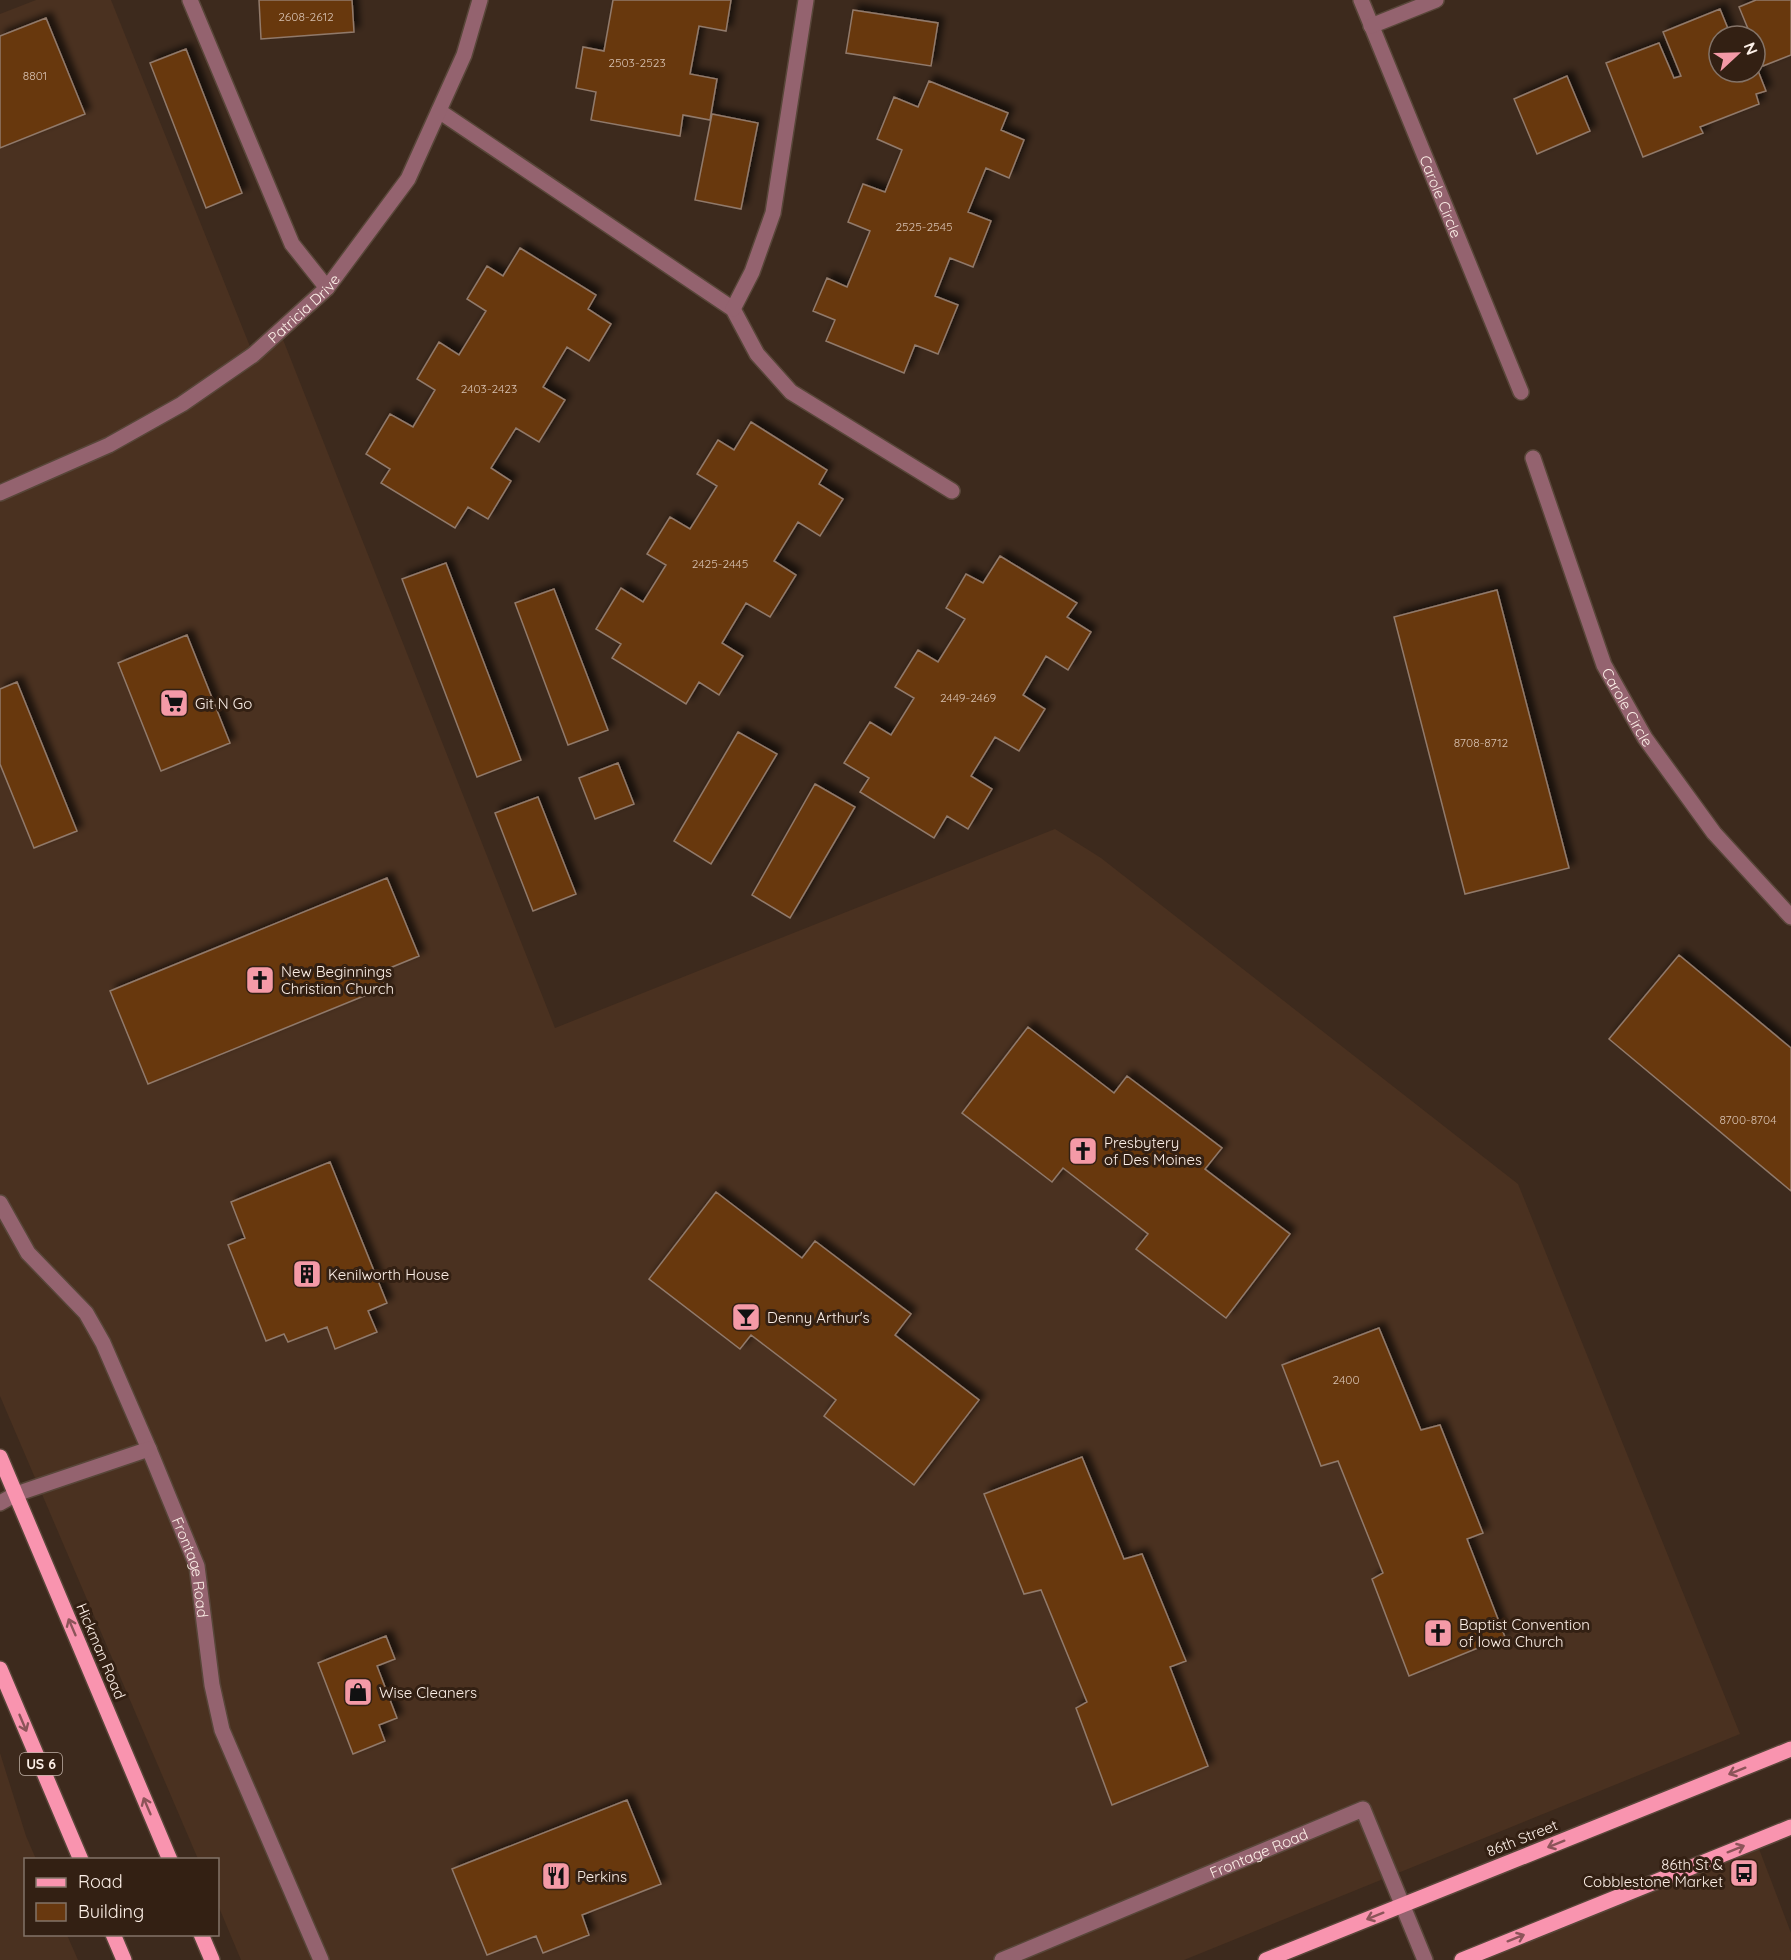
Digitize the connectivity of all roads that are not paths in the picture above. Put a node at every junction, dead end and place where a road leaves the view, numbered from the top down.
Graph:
1 (190, 0) edge
2 (480, 0) edge
3 (806, 0) edge
4 (1361, 0) edge
5 (1436, 0) edge
6 (1371, 26) junction
7 (439, 111) junction
8 (327, 288) junction
9 (733, 309) junction
10 (1521, 392) dead end
11 (1533, 459) dead end
12 (952, 491) dead end
13 (0, 493) edge
14 (1791, 917) edge
15 (0, 1203) edge
16 (148, 1449) junction
17 (0, 1457) edge
18 (16, 1494) junction
19 (0, 1503) edge
20 (0, 1669) edge
21 (1791, 1749) edge
22 (1791, 1827) edge
23 (80, 1858) edge
24 (169, 1858) edge
25 (1403, 1905) junction
26 (113, 1936) edge
27 (201, 1936) edge
28 (124, 1960) edge
29 (212, 1960) edge
30 (321, 1960) edge
31 (1002, 1960) edge
32 (1266, 1960) edge
33 (1425, 1960) edge
34 (1462, 1960) edge

1 - 8 street
2 - 7 street, Patricia Drive
3 - 9 street
4 - 6 street, Carole Circle
5 - 6 street
6 - 10 street, Carole Circle
7 - 8 street, Patricia Drive
7 - 9 street
8 - 13 street, Patricia Drive
9 - 12 street
11 - 14 street, Carole Circle
15 - 16 street, Frontage Road
16 - 18 street
16 - 30 street, Frontage Road
17 - 18 main road, Hickman Road
18 - 19 street
24 -> 18 main road, Hickman Road
20 -> 23 main road, US 6
21 -> 25 main road, 86th Street
34 -> 22 main road
25 - 31 street, Frontage Road
25 -> 32 main road, 86th Street
25 - 33 street, Frontage Road
26 - 28 main road
27 - 29 main road

